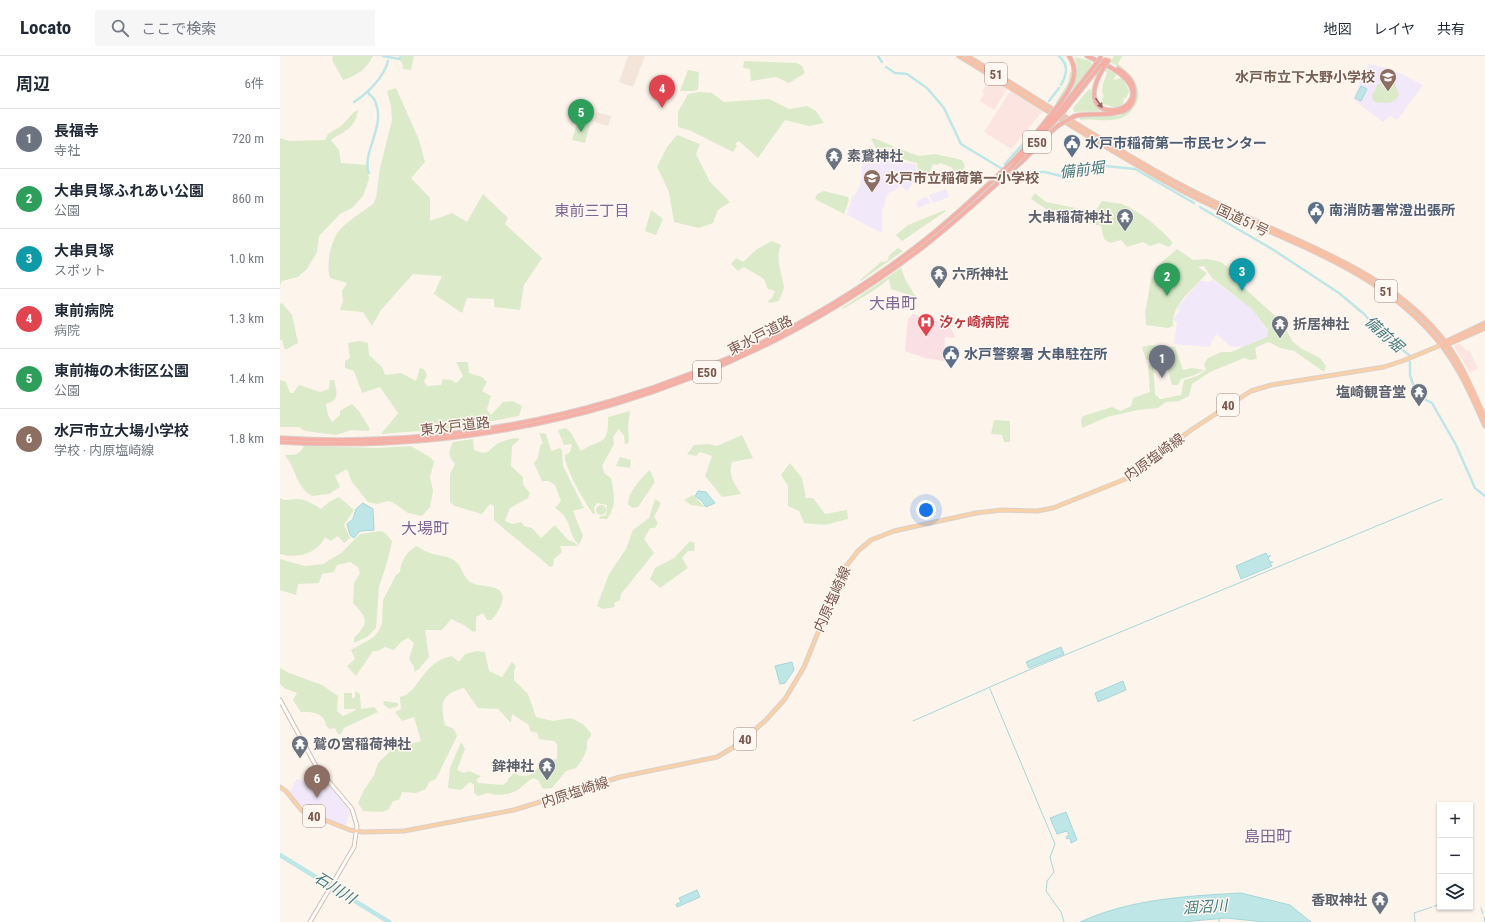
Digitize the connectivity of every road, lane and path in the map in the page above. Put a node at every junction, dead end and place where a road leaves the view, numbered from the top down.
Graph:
1 (959, 56) edge
2 (967, 56) edge
3 (1069, 56) edge
4 (1087, 56) edge
5 (1092, 56) edge
6 (1111, 56) edge
7 (1105, 58) edge
8 (1100, 66) junction
9 (1061, 109) junction
10 (1007, 172) junction
11 (995, 182) junction
12 (1485, 323) edge
13 (1485, 328) edge
14 (1446, 343) junction
15 (1441, 345) junction
16 (1485, 418) edge
17 (1485, 425) edge
18 (477, 433) junction
19 (280, 438) edge
20 (299, 441) junction
21 (280, 442) edge
22 (280, 700) edge
23 (280, 787) edge
24 (357, 831) junction
25 (310, 922) edge

1 - 15 highway, 国道51号 / 51
2 - 14 highway, 国道51号 / 51
3 - 9 highway
8 -> 4 highway
5 - 10 highway, bridge
6 - 7 highway
7 - 8 highway, 東水戸道路 / E50, bridge
7 - 8 highway, bridge
8 - 9 highway, 東水戸道路 / E50
9 - 10 highway, 東水戸道路 / E50, bridge
9 - 11 highway, 東水戸道路 / E50, bridge
10 - 11 highway, 東水戸道路 / E50
11 - 18 highway, 東水戸道路 / E50
11 - 18 highway, 東水戸道路 / E50
12 - 14 highway
13 - 14 highway
14 - 15 highway
14 - 16 highway, 国道51号 / 51
15 - 17 highway, 国道51号 / 51
15 - 24 main road, 内原塩崎線 / 40
18 - 20 highway, 東水戸道路 / E50
19 - 20 highway, 東水戸道路 / E50
20 - 21 highway, 東水戸道路 / E50
22 - 24 main road
23 - 24 main road, 内原塩崎線 / 40
24 - 25 main road

